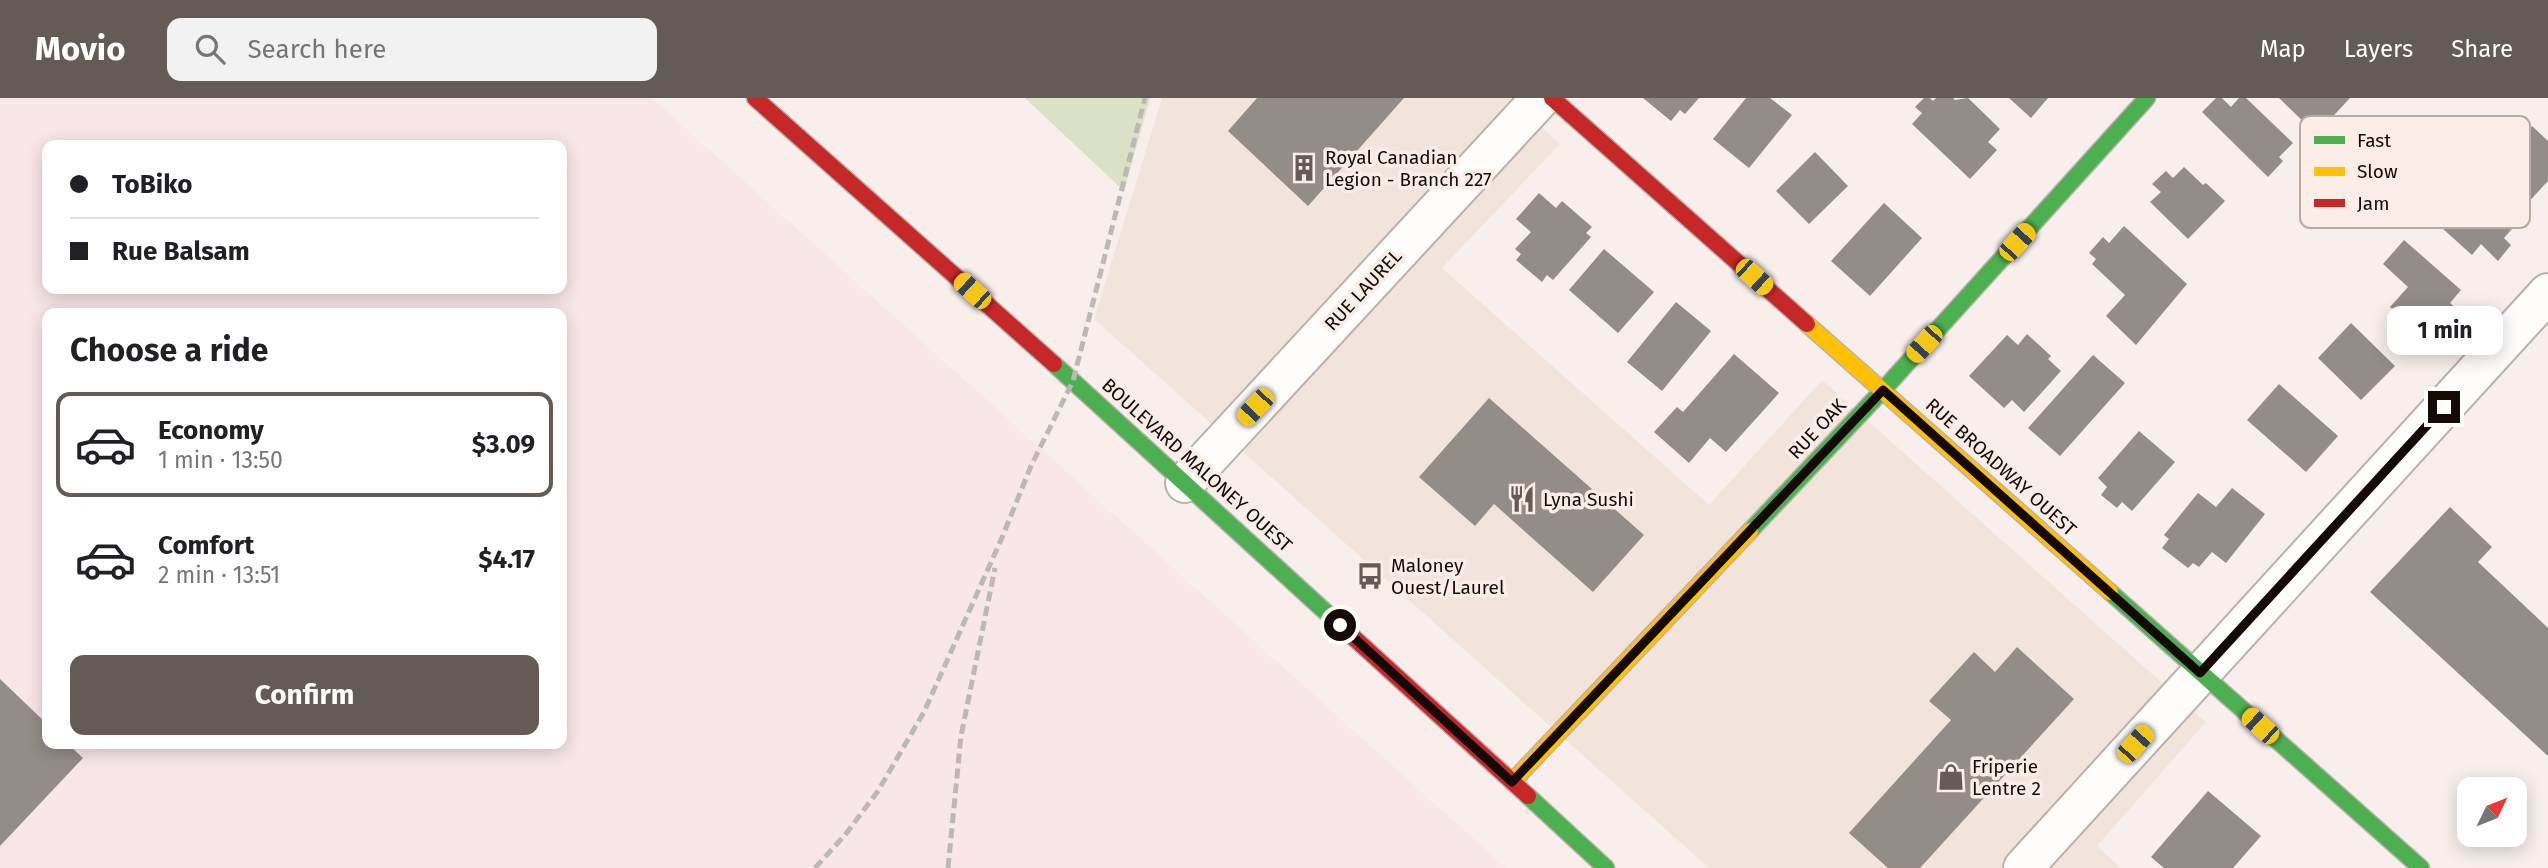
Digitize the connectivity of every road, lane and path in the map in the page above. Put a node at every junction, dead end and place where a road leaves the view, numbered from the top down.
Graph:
1 (755, 98) edge
2 (1541, 98) edge
3 (1552, 98) edge
4 (2147, 98) edge
5 (2548, 293) edge
6 (1883, 390) junction
7 (1185, 483) junction
8 (2200, 673) junction
9 (1512, 782) junction
10 (1606, 868) edge
11 (2023, 868) edge
12 (2421, 868) edge

1 - 7 street, BOULEVARD MALONEY OUEST
2 - 7 street, RUE LAUREL
3 - 6 street, RUE BROADWAY OUEST
4 - 6 street, RUE OAK
5 - 8 street
6 - 8 street, RUE BROADWAY OUEST
6 - 9 street, RUE OAK
7 - 9 street, BOULEVARD MALONEY OUEST
8 - 11 street
8 - 12 street, RUE BROADWAY OUEST
9 - 10 street, BOULEVARD MALONEY OUEST

